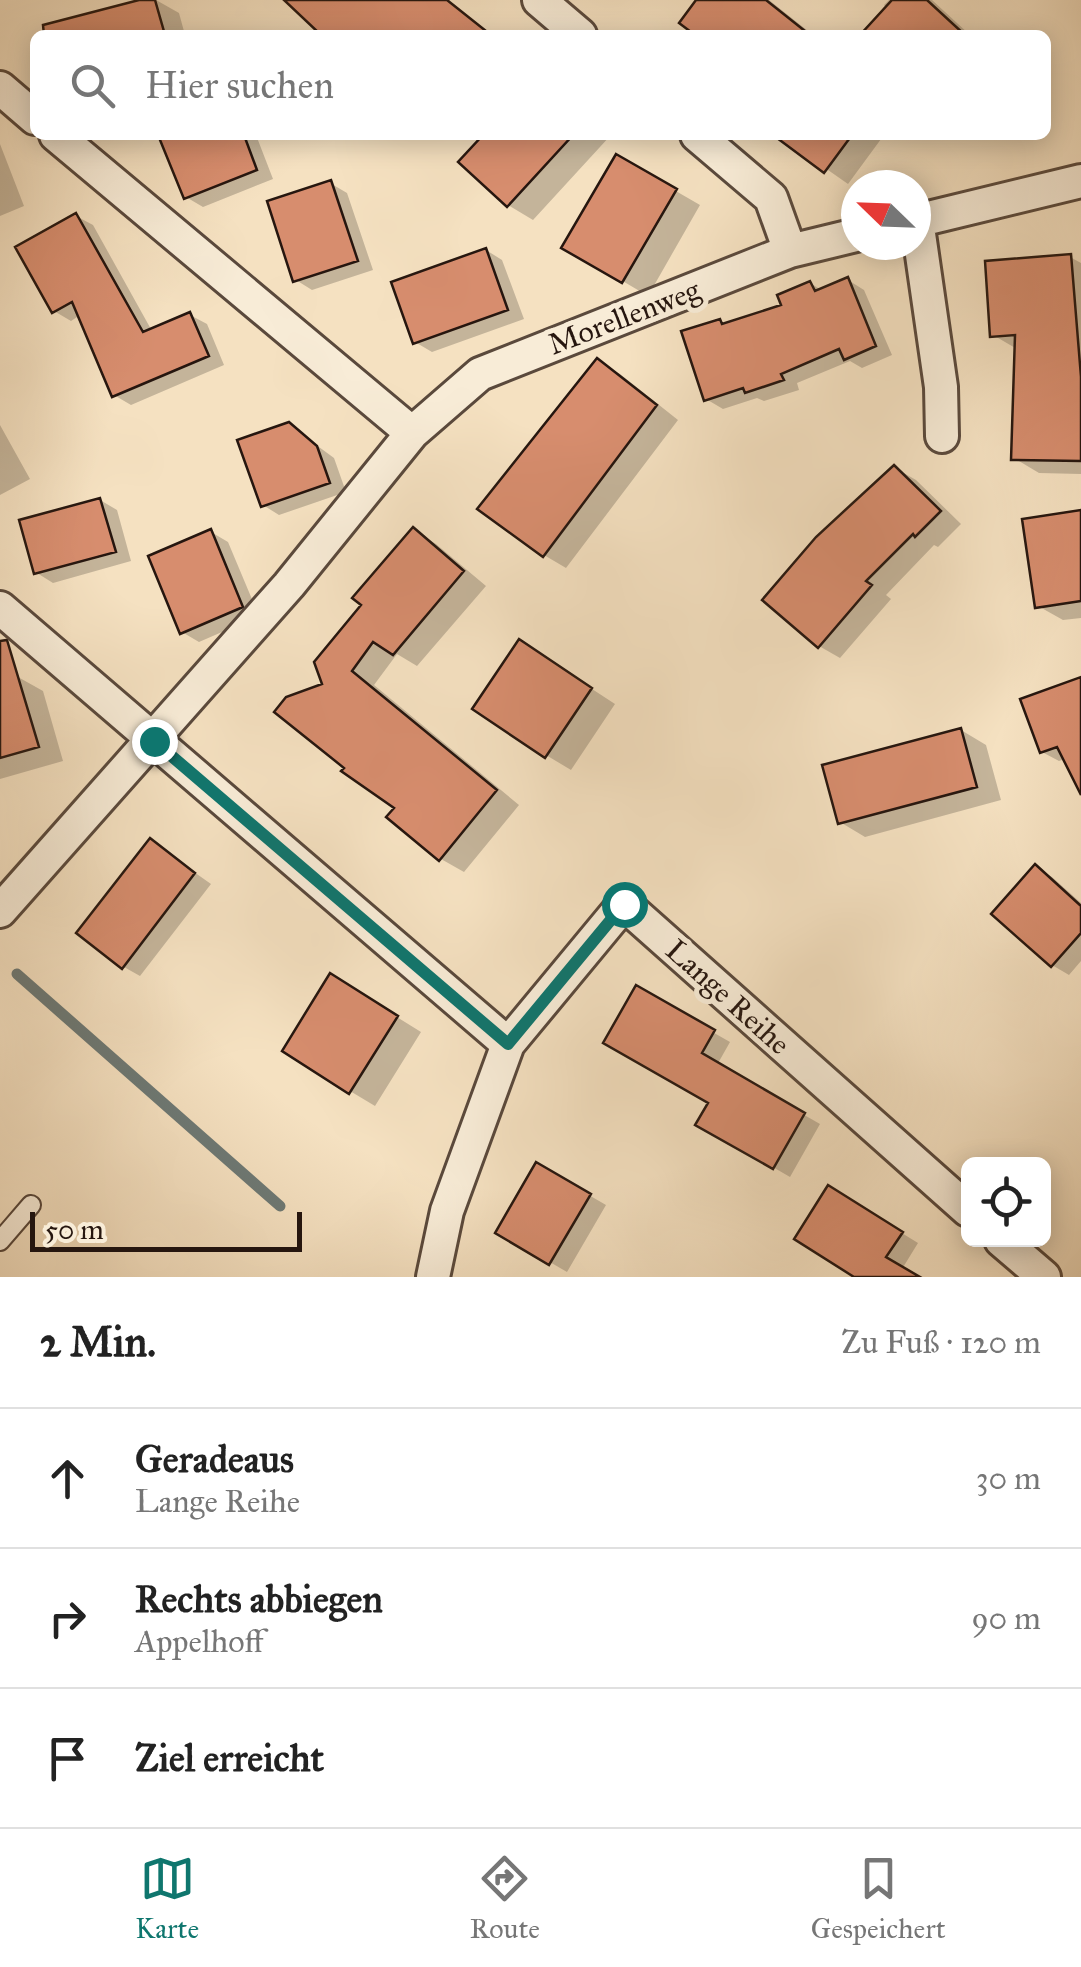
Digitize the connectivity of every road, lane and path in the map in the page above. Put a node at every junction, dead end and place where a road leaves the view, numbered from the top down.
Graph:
1 (539, 0) edge
2 (574, 30) edge
3 (0, 88) edge
4 (30, 114) edge
5 (62, 140) edge
6 (703, 140) edge
7 (1081, 181) edge
8 (931, 217) edge
9 (841, 239) edge
10 (790, 251) junction
11 (923, 260) edge
12 (412, 433) junction
13 (942, 436) dead end
14 (0, 608) edge
15 (154, 741) junction
16 (0, 911) edge
17 (508, 1044) junction
18 (961, 1204) edge
19 (31, 1205) dead end
20 (0, 1241) edge
21 (1010, 1247) edge
22 (433, 1277) edge
23 (1044, 1277) edge

1 - 2 street
3 - 4 street
5 - 12 street
6 - 10 street
7 - 8 street
9 - 10 street, Morellenweg
10 - 12 street, Morellenweg
11 - 13 street
12 - 15 street, Morellenweg
14 - 15 street
15 - 16 street, Morellenweg
15 - 17 street
17 - 18 street, Lange Reihe
17 - 22 street, Lange Reihe
19 - 20 lane
21 - 23 street

